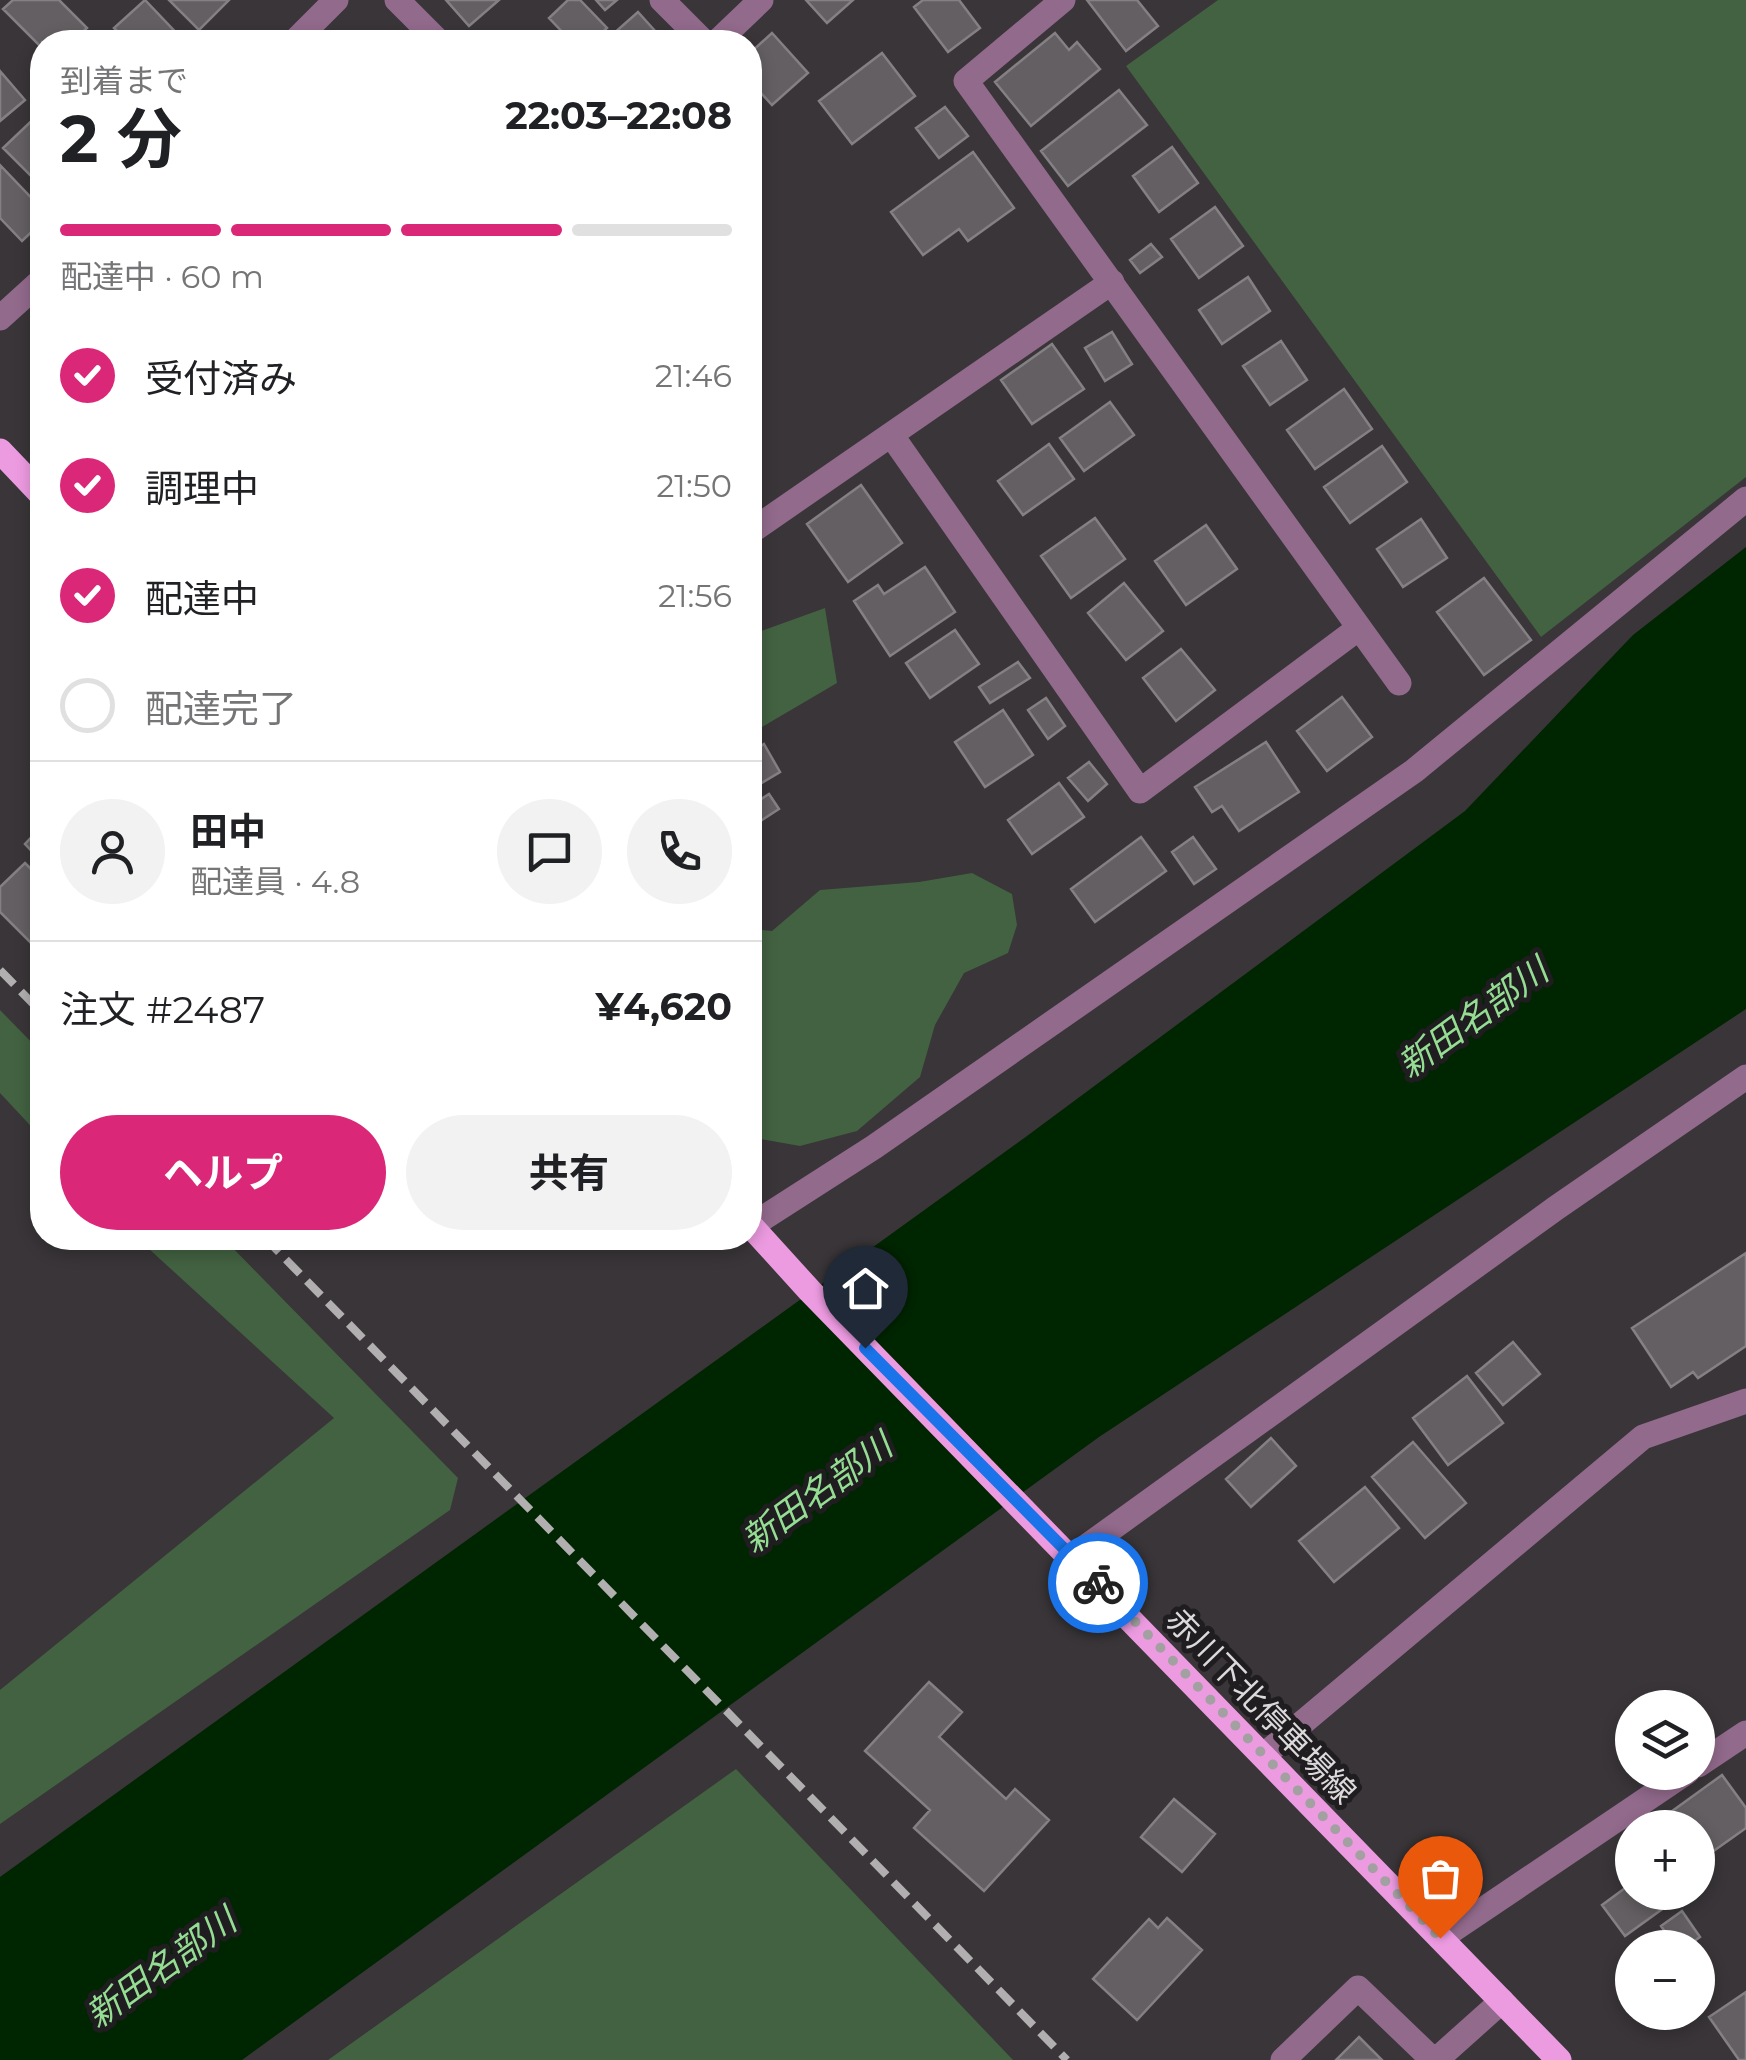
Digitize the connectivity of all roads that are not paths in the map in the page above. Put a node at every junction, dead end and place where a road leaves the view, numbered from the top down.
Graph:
1 (336, 0) edge
2 (397, 0) edge
3 (662, 0) edge
4 (760, 0) edge
5 (1063, 0) edge
6 (306, 30) edge
7 (427, 30) edge
8 (692, 30) edge
9 (729, 30) edge
10 (1112, 282) junction
11 (30, 291) edge
12 (0, 318) edge
13 (892, 436) junction
14 (0, 451) edge
15 (30, 482) edge
16 (1746, 499) edge
17 (762, 524) edge
18 (1359, 628) junction
19 (1399, 683) dead end
20 (1746, 1078) edge
21 (762, 1218) edge
22 (762, 1239) edge
23 (1746, 1400) edge
24 (1065, 1551) junction
25 (1746, 1732) edge
26 (1715, 1753) edge
27 (1264, 1755) junction
28 (1660, 1790) edge
29 (1440, 1938) junction
30 (1502, 2001) junction
31 (1283, 2060) edge
32 (1435, 2060) edge
33 (1559, 2060) edge

1 - 6 street
2 - 7 street
3 - 8 street
4 - 9 street
5 - 10 street
10 - 13 street
10 - 18 street
11 - 12 street
13 - 17 street
13 - 18 street
14 - 15 main road
16 - 21 street
18 - 19 street
20 - 24 street
22 - 24 main road, 赤川下北停車場線
23 - 27 street
24 - 27 main road, 赤川下北停車場線
25 - 26 street
27 - 29 main road, 赤川下北停車場線
28 - 29 street
29 - 30 main road, 赤川下北停車場線
30 - 32 street
30 - 33 main road, 赤川下北停車場線
31 - 32 street

